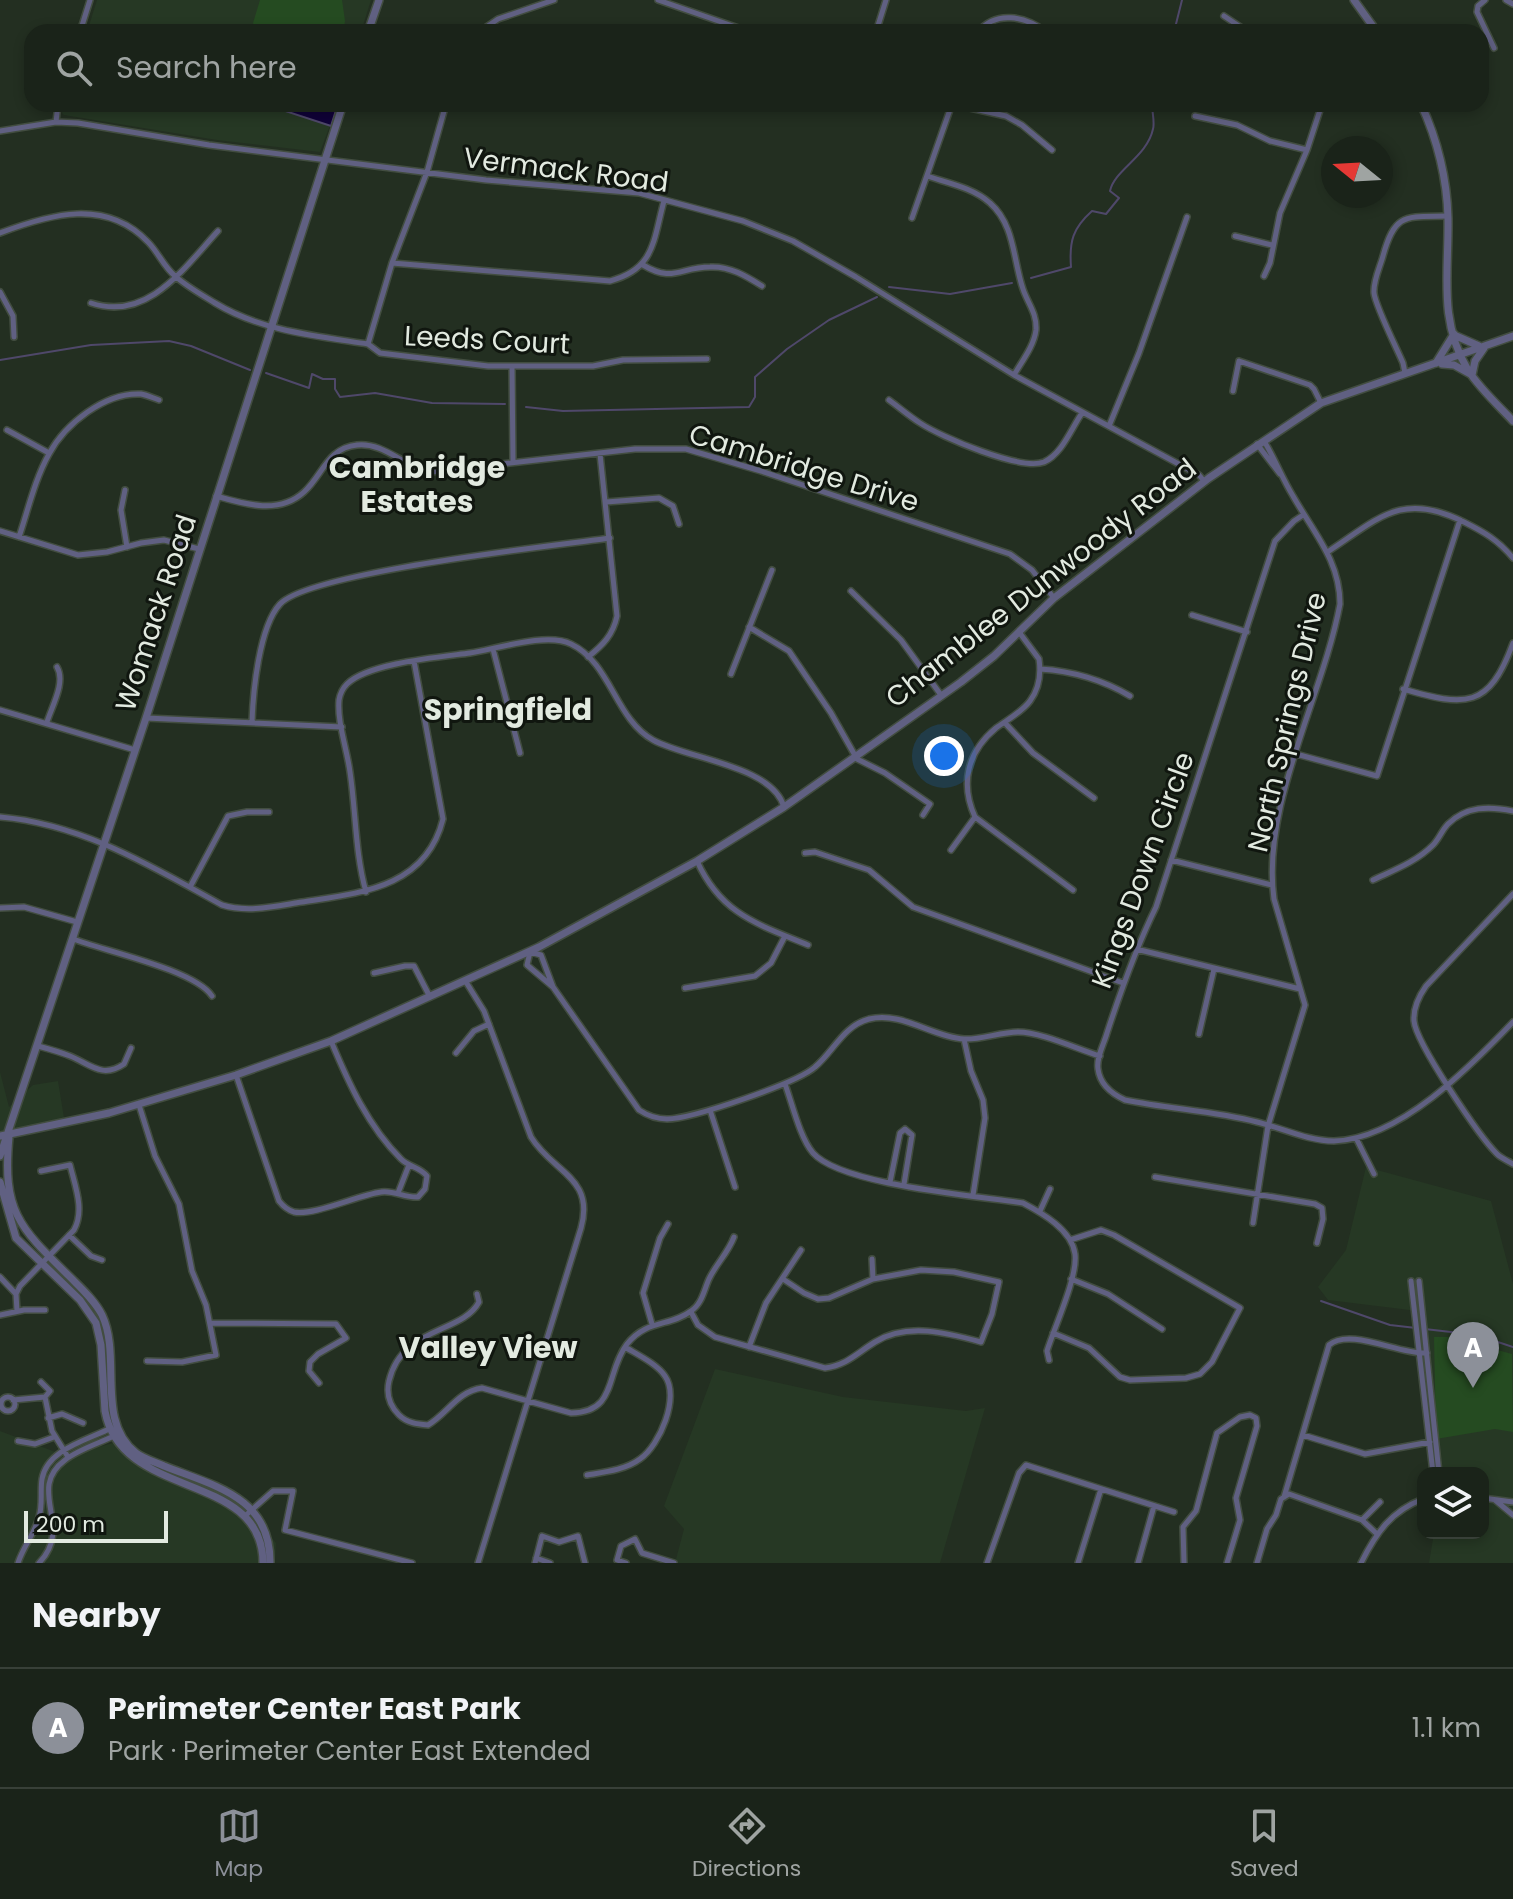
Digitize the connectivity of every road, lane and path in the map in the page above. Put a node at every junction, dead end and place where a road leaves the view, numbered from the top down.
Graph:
1 (90, 0) edge
2 (379, 0) edge
3 (554, 0) edge
4 (658, 0) edge
5 (886, 0) edge
6 (1354, 0) edge
7 (1485, 0) edge
8 (1224, 16) dead end
9 (82, 24) edge
10 (371, 24) edge
11 (491, 24) edge
12 (727, 24) edge
13 (878, 24) edge
14 (987, 24) edge
15 (1028, 24) edge
16 (1236, 24) edge
17 (1369, 24) edge
18 (1483, 24) edge
19 (1489, 37) edge
20 (1494, 48) dead end
21 (57, 112) edge
22 (340, 112) edge
23 (444, 112) edge
24 (949, 112) edge
25 (988, 112) edge
26 (1319, 112) edge
27 (1424, 112) edge
28 (1195, 116) dead end
29 (56, 122) junction
30 (0, 131) edge
31 (1052, 150) dead end
32 (1307, 150) junction
33 (325, 158) junction
34 (427, 172) junction
35 (927, 176) junction
36 (664, 201) junction
37 (1448, 216) junction
38 (1187, 217) dead end
39 (912, 218) dead end
40 (218, 231) dead end
41 (0, 233) edge
42 (1235, 236) dead end
43 (1272, 245) junction
44 (392, 263) junction
45 (643, 265) junction
46 (175, 276) junction
47 (1264, 276) dead end
48 (762, 286) dead end
49 (0, 292) edge
50 (91, 303) dead end
51 (270, 327) junction
52 (1454, 334) junction
53 (1513, 336) edge
54 (14, 337) dead end
55 (368, 344) junction
56 (1485, 346) junction
57 (1460, 355) junction
58 (707, 359) dead end
59 (1435, 364) junction
60 (512, 366) junction
61 (1405, 373) junction
62 (1014, 375) junction
63 (1472, 375) junction
64 (1233, 391) dead end
65 (159, 400) dead end
66 (889, 400) dead end
67 (1321, 403) junction
68 (1082, 413) junction
69 (1513, 421) edge
70 (1109, 426) junction
71 (7, 430) dead end
72 (1260, 442) junction
73 (49, 453) junction
74 (600, 454) junction
75 (513, 462) junction
76 (1205, 481) junction
77 (125, 490) dead end
78 (216, 496) junction
79 (606, 502) junction
80 (1303, 515) junction
81 (1460, 520) junction
82 (679, 524) dead end
83 (0, 531) edge
84 (19, 537) junction
85 (610, 538) junction
86 (127, 547) junction
87 (199, 549) junction
88 (1329, 551) junction
89 (1513, 558) edge
90 (772, 570) dead end
91 (851, 591) dead end
92 (1054, 598) junction
93 (1192, 615) dead end
94 (749, 627) junction
95 (1019, 632) junction
96 (1247, 632) junction
97 (1513, 643) edge
98 (493, 649) junction
99 (588, 657) junction
100 (414, 661) junction
101 (57, 667) dead end
102 (1040, 669) junction
103 (731, 674) dead end
104 (1403, 689) junction
105 (941, 695) junction
106 (1130, 696) dead end
107 (0, 710) edge
108 (146, 718) junction
109 (47, 722) junction
110 (252, 722) junction
111 (1005, 723) junction
112 (342, 727) junction
113 (135, 750) junction
114 (520, 753) dead end
115 (1296, 754) junction
116 (855, 756) junction
117 (1094, 798) dead end
118 (784, 807) junction
119 (1513, 811) edge
120 (269, 812) dead end
121 (923, 815) dead end
122 (0, 817) edge
123 (975, 817) junction
124 (104, 843) junction
125 (951, 850) dead end
126 (805, 853) dead end
127 (1171, 860) junction
128 (697, 861) junction
129 (1373, 880) dead end
130 (1272, 885) junction
131 (190, 887) junction
132 (1073, 890) dead end
133 (366, 892) junction
134 (1513, 894) edge
135 (0, 908) edge
136 (78, 923) junction
137 (785, 936) junction
138 (73, 939) junction
139 (808, 945) dead end
140 (1136, 949) junction
141 (530, 952) junction
142 (1214, 969) junction
143 (374, 973) dead end
144 (466, 982) junction
145 (1123, 983) junction
146 (553, 987) junction
147 (685, 988) dead end
148 (1301, 990) junction
149 (212, 996) dead end
150 (430, 998) junction
151 (1513, 1022) edge
152 (489, 1024) junction
153 (1199, 1034) dead end
154 (964, 1039) junction
155 (331, 1041) junction
156 (38, 1046) junction
157 (131, 1048) dead end
158 (456, 1053) dead end
159 (1100, 1056) junction
160 (236, 1075) junction
161 (785, 1084) junction
162 (1449, 1086) junction
163 (139, 1105) junction
164 (710, 1110) junction
165 (1268, 1126) junction
166 (9, 1134) junction
167 (0, 1136) edge
168 (1356, 1138) junction
169 (0, 1156) edge
170 (1513, 1164) edge
171 (409, 1165) junction
172 (41, 1171) dead end
173 (1374, 1174) dead end
174 (1155, 1177) dead end
175 (0, 1182) edge
176 (890, 1182) junction
177 (904, 1184) junction
178 (735, 1187) dead end
179 (1050, 1189) dead end
180 (1256, 1192) junction
181 (398, 1193) junction
182 (973, 1195) junction
183 (1040, 1211) junction
184 (1253, 1223) dead end
185 (668, 1224) dead end
186 (69, 1235) junction
187 (734, 1237) dead end
188 (1070, 1240) junction
189 (1317, 1243) dead end
190 (801, 1250) dead end
191 (49, 1256) junction
192 (872, 1259) dead end
193 (102, 1260) dead end
194 (42, 1264) junction
195 (0, 1277) edge
196 (783, 1279) junction
197 (873, 1279) junction
198 (1071, 1279) junction
199 (1411, 1281) dead end
200 (1419, 1281) dead end
201 (16, 1294) junction
202 (477, 1294) dead end
203 (45, 1310) dead end
204 (17, 1311) junction
205 (691, 1312) junction
206 (0, 1315) edge
207 (210, 1323) junction
208 (652, 1324) junction
209 (1162, 1329) dead end
210 (1053, 1333) junction
211 (625, 1347) junction
212 (749, 1347) junction
213 (1427, 1353) junction
214 (1419, 1354) junction
215 (1049, 1360) dead end
216 (147, 1361) dead end
217 (41, 1382) dead end
218 (319, 1383) dead end
219 (45, 1397) junction
220 (13, 1400) dead end
221 (528, 1401) junction
222 (48, 1418) junction
223 (83, 1423) dead end
224 (115, 1431) junction
225 (1303, 1435) junction
226 (54, 1437) junction
227 (18, 1441) dead end
228 (1432, 1442) junction
229 (63, 1451) junction
230 (68, 1457) junction
231 (1433, 1467) edge
232 (1438, 1467) edge
233 (587, 1475) dead end
234 (1101, 1489) junction
235 (1284, 1497) junction
236 (1489, 1499) edge
237 (1495, 1500) junction
238 (1380, 1502) dead end
239 (1417, 1502) edge
240 (1513, 1502) edge
241 (1154, 1506) junction
242 (253, 1508) junction
243 (1174, 1512) dead end
244 (1513, 1515) edge
245 (245, 1516) junction
246 (1362, 1520) junction
247 (1377, 1534) junction
248 (535, 1561) edge
249 (18, 1563) edge
250 (39, 1563) edge
251 (263, 1563) edge
252 (270, 1563) edge
253 (412, 1563) edge
254 (478, 1563) edge
255 (550, 1563) edge
256 (585, 1563) edge
257 (626, 1563) edge
258 (674, 1563) edge
259 (987, 1563) edge
260 (1078, 1563) edge
261 (1138, 1563) edge
262 (1184, 1563) edge
263 (1227, 1563) edge
264 (1257, 1563) edge
265 (1361, 1563) edge

1 - 9 street
2 - 10 street
3 - 11 street
4 - 12 street
5 - 13 street
6 - 17 street
7 - 18 street
8 - 16 street
14 - 15 street
19 - 20 street
21 - 29 street
22 - 33 street, Womack Road
23 - 34 street
24 - 35 street
25 - 31 street
26 - 32 street
27 - 37 street
28 - 32 street
29 - 30 street, Vermack Road
29 - 33 street, Vermack Road
32 - 43 street
33 - 34 street, Vermack Road
33 - 51 street, Womack Road
34 - 36 street, Vermack Road
34 - 44 street
35 - 39 street
35 - 62 street
36 - 45 street
36 - 62 street, Vermack Road
37 - 52 street
37 - 61 street
38 - 70 street
40 - 46 street
41 - 46 street, Leeds Court
42 - 43 street
43 - 47 street
44 - 45 street
44 - 55 street
45 - 48 street
46 - 50 street
46 - 51 street, Leeds Court
49 - 54 street
51 - 55 street, Leeds Court
51 - 78 street, Womack Road
52 - 56 street
52 - 57 street
52 - 59 street
53 - 56 street
55 - 60 street, Leeds Court
56 - 57 street
56 - 63 street
57 - 59 street
57 - 63 street
58 - 60 street, Leeds Court
59 - 61 street
59 - 63 street
60 - 75 street
61 - 67 street, Chamblee Dunwoody Road
62 - 68 street, Vermack Road
63 - 69 street
64 - 67 street
65 - 73 street
66 - 68 street
67 - 72 street, Chamblee Dunwoody Road
68 - 70 street, Vermack Road
70 - 76 street, Vermack Road
71 - 73 street
72 - 76 street, Chamblee Dunwoody Road
72 - 80 street, North Springs Drive
73 - 84 street
74 - 75 street, Cambridge Drive
74 - 79 street
74 - 92 street, Cambridge Drive
75 - 78 street, Cambridge Drive
76 - 92 street, Chamblee Dunwoody Road
77 - 86 street
78 - 87 street, Womack Road
79 - 82 street
79 - 85 street
80 - 88 street, North Springs Drive
80 - 96 street, Kings Down Circle
81 - 88 street
81 - 89 street
81 - 104 street
83 - 84 street
84 - 86 street
85 - 99 street
85 - 110 street
86 - 87 street
87 - 108 street, Womack Road
88 - 115 street, North Springs Drive
90 - 94 street
91 - 105 street
92 - 95 street, Chamblee Dunwoody Road
93 - 96 street
94 - 103 street
94 - 116 street
95 - 102 street
95 - 105 street, Chamblee Dunwoody Road
96 - 127 street, Kings Down Circle
97 - 104 street
98 - 99 street
98 - 100 street
98 - 114 street
99 - 118 street
100 - 112 street
100 - 133 street
101 - 109 street
102 - 106 street
102 - 111 street
104 - 115 street
105 - 116 street, Chamblee Dunwoody Road
107 - 109 street
108 - 110 street
108 - 113 street, Womack Road
109 - 113 street
110 - 112 street
111 - 117 street
111 - 123 street
112 - 133 street
113 - 124 street, Womack Road
115 - 130 street, North Springs Drive
116 - 118 street, Chamblee Dunwoody Road
116 - 121 street
118 - 128 street, Chamblee Dunwoody Road
119 - 129 street
120 - 131 street
122 - 124 street
123 - 125 street
123 - 132 street
124 - 131 street
124 - 136 street, Womack Road
126 - 145 street
127 - 130 street
127 - 140 street, Kings Down Circle
128 - 137 street
128 - 141 street, Chamblee Dunwoody Road
130 - 148 street, North Springs Drive
131 - 133 street
134 - 162 street
135 - 136 street
136 - 138 street, Womack Road
137 - 139 street
137 - 147 street
138 - 149 street
138 - 156 street, Womack Road
140 - 142 street
140 - 145 street, Kings Down Circle
141 - 144 street, Chamblee Dunwoody Road
141 - 146 street
141 - 146 street
142 - 148 street
142 - 153 street
143 - 150 street
144 - 150 street, Chamblee Dunwoody Road
144 - 152 street
145 - 159 street, Kings Down Circle
146 - 164 street
148 - 165 street, North Springs Drive
150 - 155 street, Chamblee Dunwoody Road
151 - 162 street
152 - 158 street
152 - 221 street
154 - 159 street
154 - 161 street
154 - 182 street
155 - 160 street, Chamblee Dunwoody Road
155 - 171 street
156 - 157 street
156 - 166 street, Womack Road
159 - 165 street
160 - 163 street, Chamblee Dunwoody Road
160 - 181 street
161 - 164 street
161 - 176 street
162 - 168 street
162 - 170 street
163 - 166 street, Chamblee Dunwoody Road
163 - 207 street
164 - 178 street
165 - 168 street
165 - 180 street, North Springs Drive
166 - 167 street, Chamblee Dunwoody Road
166 - 169 street
166 - 191 street
168 - 173 street
171 - 181 street
171 - 181 street
172 - 186 street
174 - 180 street
175 - 194 street
176 - 177 street
176 - 177 street
177 - 182 street
179 - 183 street
180 - 184 street, North Springs Drive
180 - 189 street
182 - 183 street
183 - 188 street
185 - 208 street
186 - 191 street
186 - 193 street
187 - 205 street
188 - 198 street
188 - 210 street
190 - 196 street
191 - 194 street
191 - 224 street
192 - 197 street
194 - 201 street
194 - 224 street
195 - 201 street
196 - 197 street
196 - 212 street
197 - 212 street
198 - 209 street
198 - 210 street
199 - 214 street
200 - 213 street
201 - 204 street
202 - 221 street
203 - 204 street
204 - 206 street
205 - 208 street
205 - 212 street
207 - 216 street
207 - 218 street
208 - 211 street
210 - 215 street
211 - 221 street
211 - 233 street
213 - 214 street
213 - 228 street
214 - 225 street
214 - 228 street
217 - 219 street
219 - 220 street
219 - 222 street
221 - 254 street
222 - 223 street
222 - 226 street
224 - 229 street
224 - 230 street
224 - 242 street
224 - 245 street
225 - 228 street
225 - 235 street
226 - 227 street
226 - 229 street
228 - 231 street
228 - 232 street
229 - 230 street
229 - 249 street
230 - 250 street
234 - 241 street
234 - 259 street
234 - 260 street
235 - 246 street
235 - 264 street
236 - 237 street
237 - 240 street
237 - 244 street
238 - 246 street
239 - 247 street
241 - 243 street
241 - 261 street
242 - 245 street
242 - 252 street
242 - 253 street
245 - 251 street
246 - 247 street
247 - 265 street
248 - 255 street
248 - 256 street
257 - 258 street
262 - 263 street

